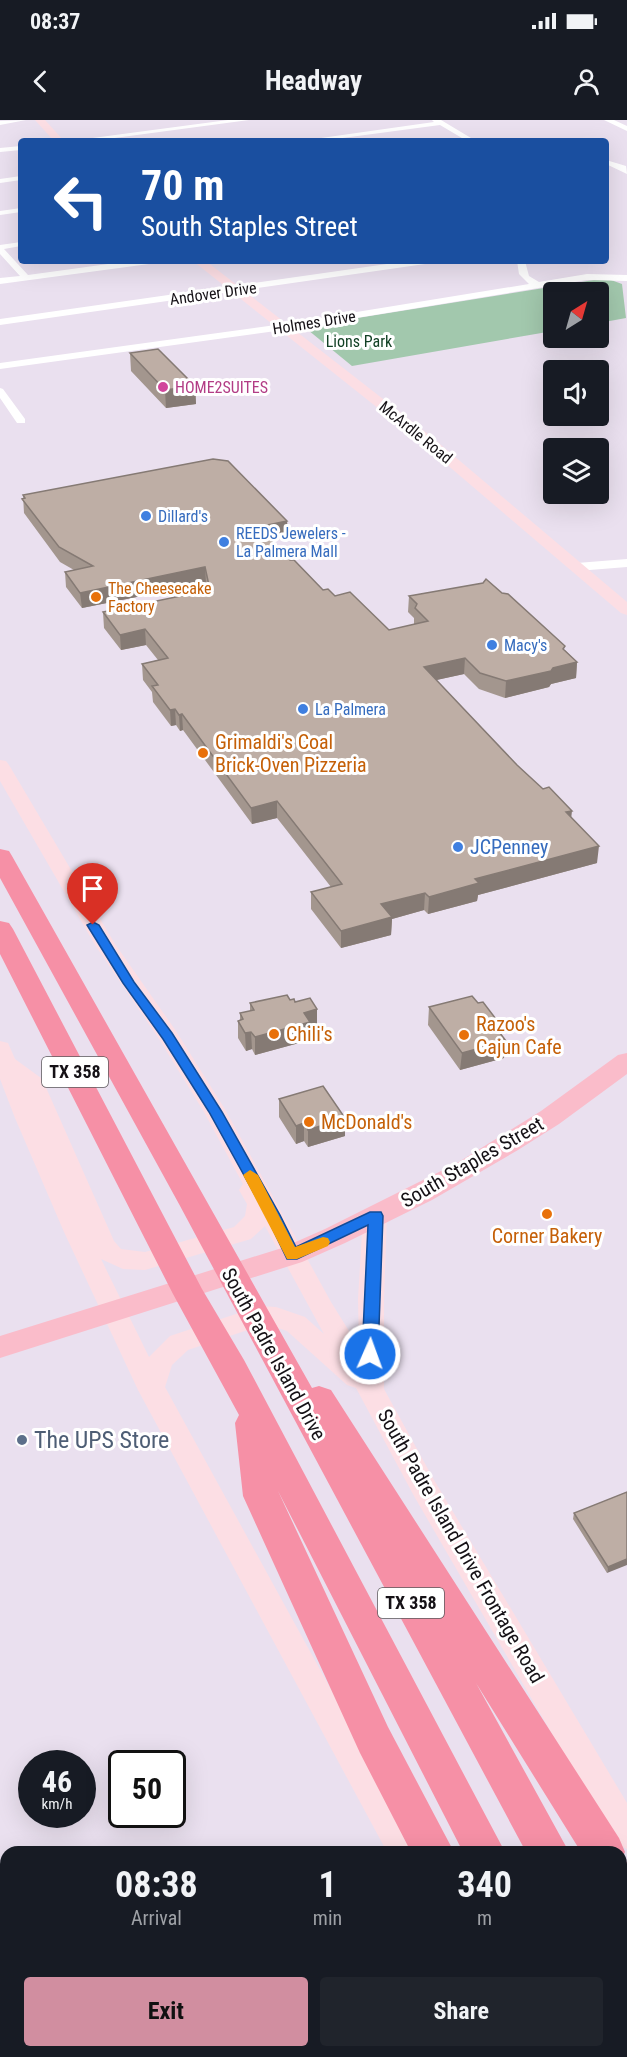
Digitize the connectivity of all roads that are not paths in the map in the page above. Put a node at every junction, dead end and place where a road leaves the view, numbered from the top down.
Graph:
1 (22, 120) edge
2 (40, 120) edge
3 (245, 120) edge
4 (608, 120) edge
5 (439, 122) edge
6 (0, 123) edge
7 (627, 129) edge
8 (56, 138) edge
9 (98, 138) edge
10 (325, 138) edge
11 (467, 138) edge
12 (18, 148) edge
13 (0, 150) edge
14 (627, 160) edge
15 (609, 162) edge
16 (609, 163) edge
17 (627, 172) edge
18 (18, 178) edge
19 (0, 181) edge
20 (18, 210) edge
21 (0, 213) edge
22 (18, 245) edge
23 (0, 248) edge
24 (126, 264) edge
25 (203, 264) edge
26 (405, 264) edge
27 (522, 264) edge
28 (26, 277) junction
29 (627, 278) edge
30 (0, 281) edge
31 (540, 285) junction
32 (235, 290) junction
33 (0, 322) edge
34 (283, 327) junction
35 (0, 366) edge
36 (0, 392) edge
37 (21, 421) dead end
38 (627, 563) edge
39 (577, 567) junction
40 (627, 610) edge
41 (0, 765) edge
42 (0, 856) edge
43 (0, 929) edge
44 (3, 1055) edge
45 (627, 1061) edge
46 (215, 1112) junction
47 (375, 1216) junction
48 (292, 1255) junction
49 (111, 1310) junction
50 (0, 1347) edge
51 (274, 1354) junction
52 (151, 1390) junction
53 (373, 1393) junction
54 (250, 1406) junction
55 (627, 1833) edge
56 (401, 1846) edge
57 (430, 1846) edge
58 (482, 1846) edge
59 (545, 1846) edge
60 (599, 1846) edge

1 - 6 street
2 - 8 main road
3 - 9 street
4 - 7 street
5 - 10 street
5 - 11 street
12 - 13 street
14 - 15 street
16 - 17 street
18 - 19 street
20 - 21 street
22 - 23 street
23 - 28 street
24 - 28 street
25 - 32 main road, McArdle Road
26 - 32 street, Andover Drive
27 - 31 street
28 - 30 street
29 - 31 street, Holmes Drive
31 - 34 street, Holmes Drive
32 - 33 street, Andover Drive
32 - 34 main road, McArdle Road
34 - 35 street, Holmes Drive
34 - 39 main road, McArdle Road
36 - 37 street
38 - 39 street
39 - 40 main road, McArdle Road
41 - 46 main road, South Padre Island Drive Frontage Road
42 - 51 highway, South Padre Island Drive / TX 358
43 - 54 highway, TX 358
44 - 46 main road
44 - 49 main road
45 - 47 main road, South Staples Street
46 - 48 main road, South Padre Island Drive Frontage Road
47 - 48 main road, South Staples Street
47 - 53 main road
48 - 49 main road, South Staples Street
48 - 53 main road, South Padre Island Drive Frontage Road
49 - 50 main road, South Staples Street
49 - 52 main road
51 - 59 highway, South Padre Island Drive / TX 358
51 - 60 highway
52 - 53 main road
52 - 56 main road
53 - 55 main road, South Padre Island Drive Frontage Road
54 - 57 highway
54 - 58 highway, TX 358

